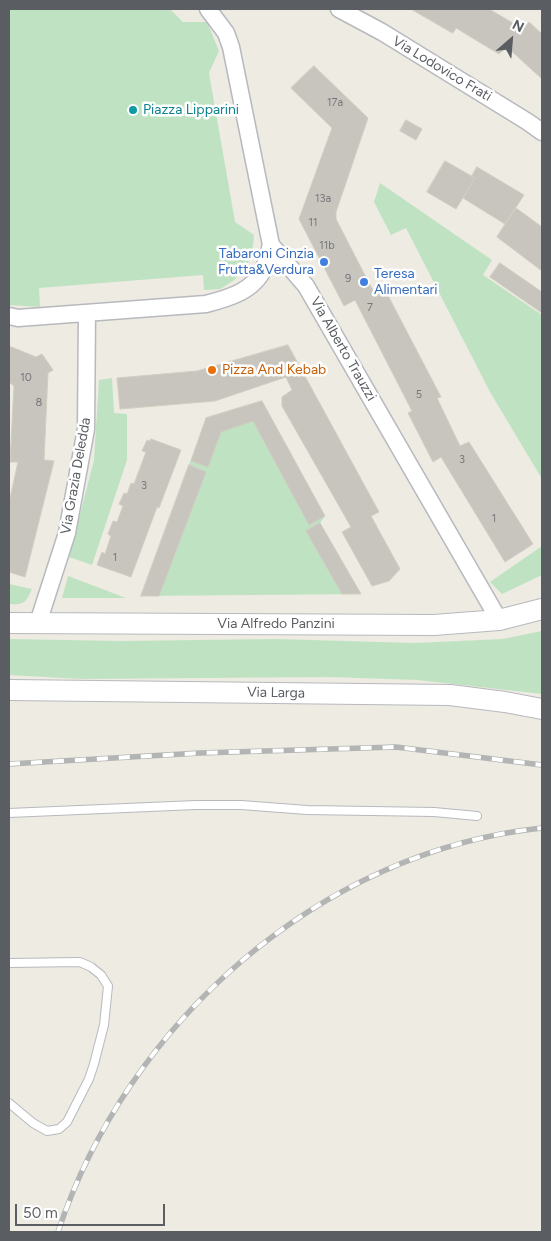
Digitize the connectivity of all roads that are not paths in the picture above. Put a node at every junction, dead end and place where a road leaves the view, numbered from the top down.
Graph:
1 (208, 9) edge
2 (339, 9) edge
3 (542, 132) edge
4 (271, 245) junction
5 (87, 313) junction
6 (9, 316) edge
7 (542, 609) edge
8 (499, 620) junction
9 (9, 622) edge
10 (38, 623) junction
11 (9, 690) edge
12 (542, 709) edge
13 (9, 812) edge
14 (477, 816) dead end
15 (9, 963) edge
16 (9, 1103) edge

1 - 4 street, Via Alberto Trauzzi
2 - 3 street, Via Lodovico Frati
4 - 5 street
4 - 8 street, Via Alberto Trauzzi
5 - 6 street
5 - 10 street, Via Grazia Deledda
7 - 8 street, Via Alfredo Panzini
8 - 10 street, Via Alfredo Panzini
9 - 10 street, Via Alfredo Panzini
11 - 12 street, Via Larga
13 - 14 lane
15 - 16 lane

